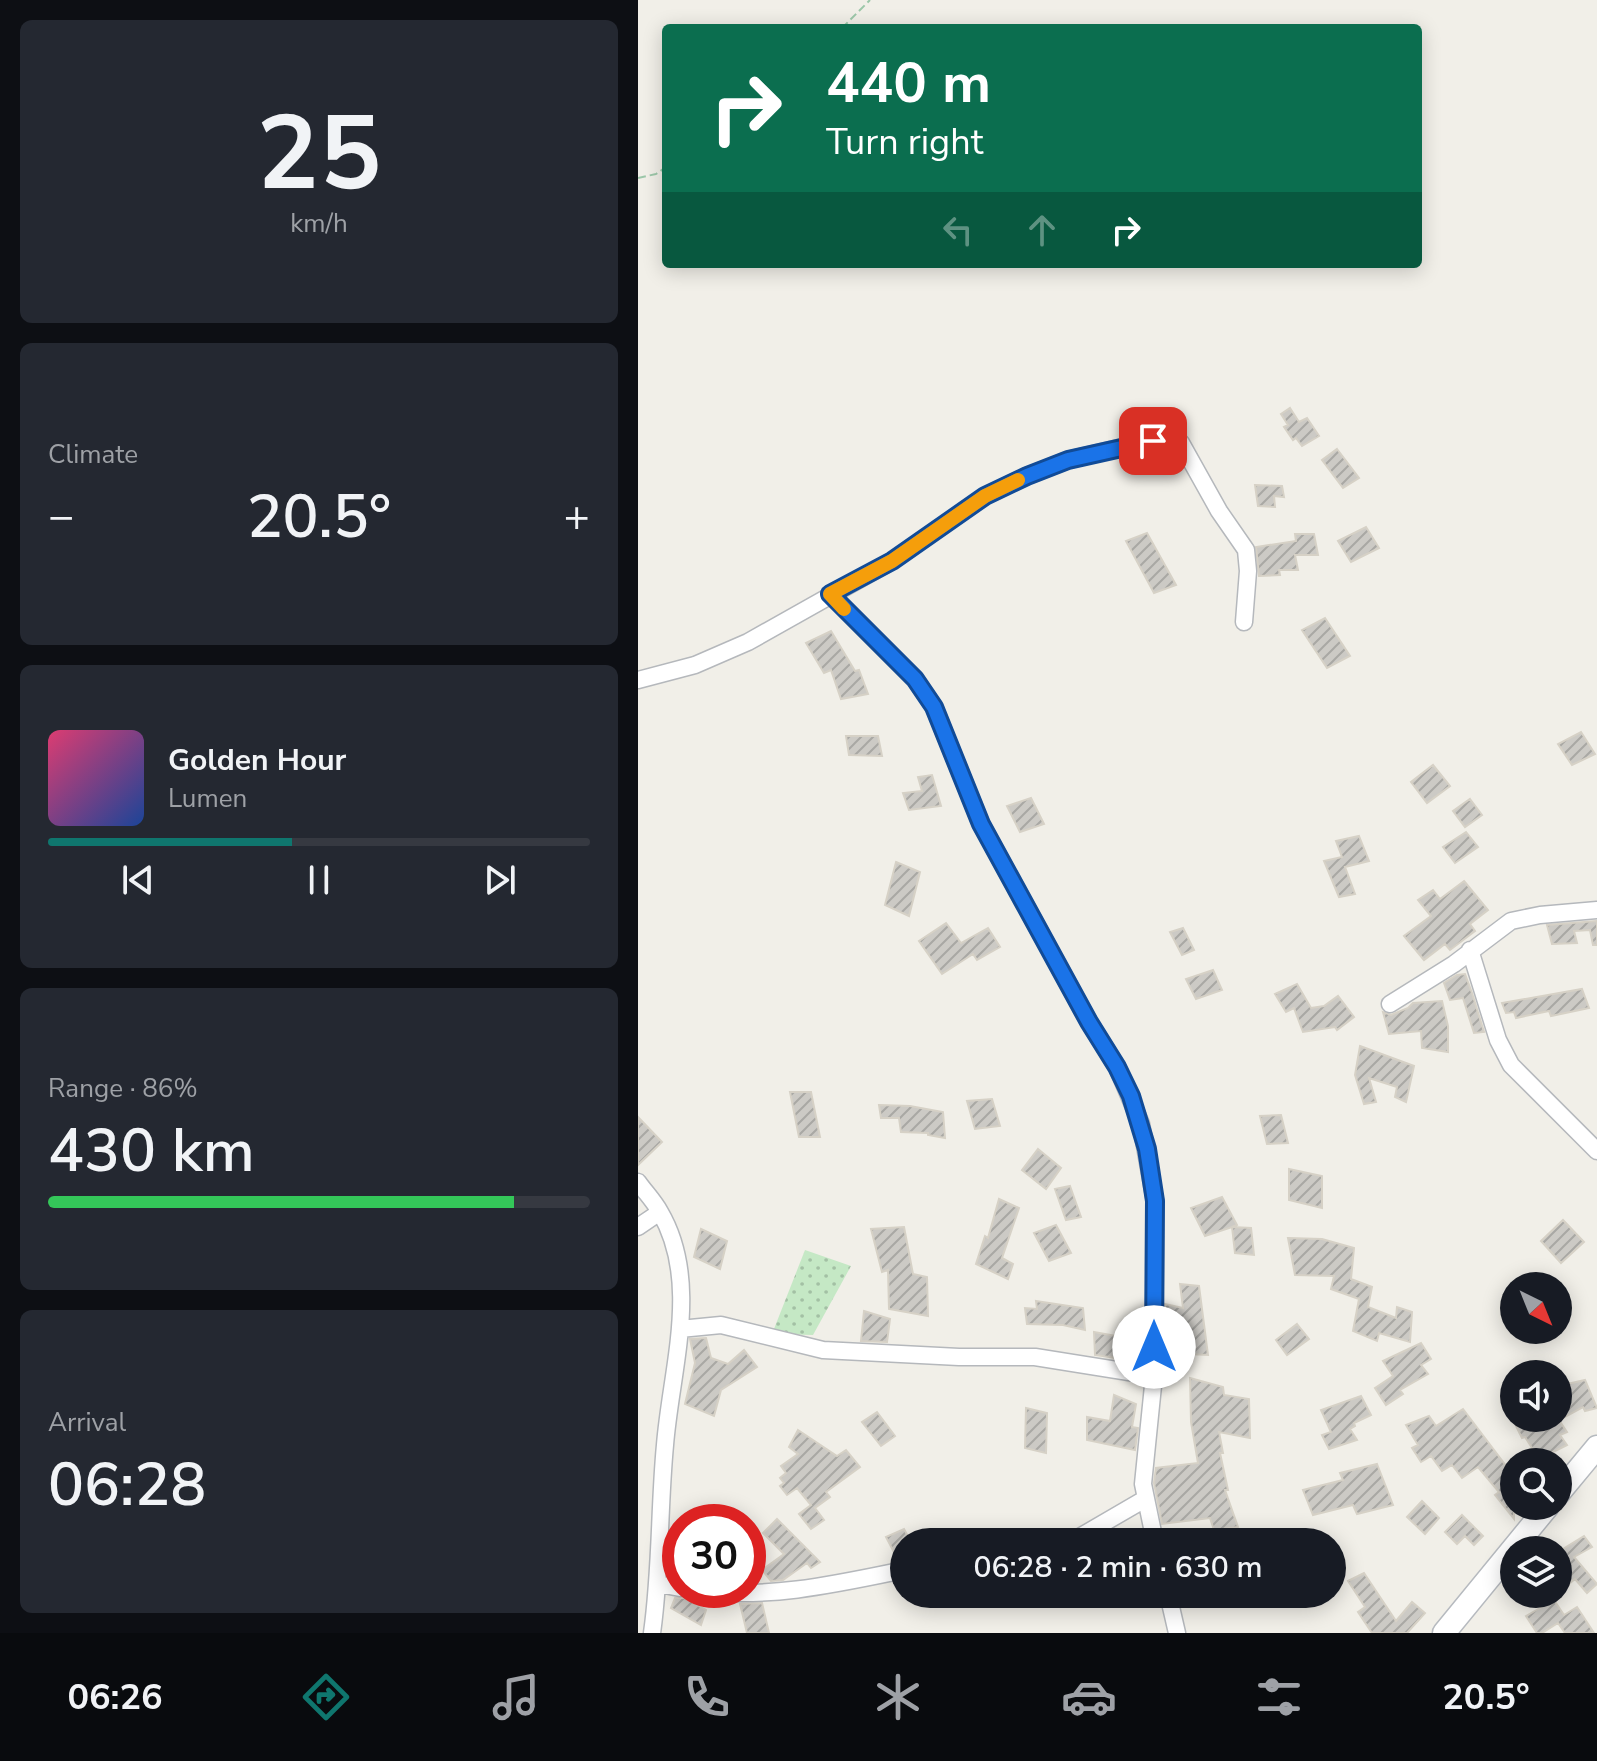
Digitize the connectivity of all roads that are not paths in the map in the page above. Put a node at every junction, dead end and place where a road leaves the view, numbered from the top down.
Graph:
1 (830, 594) junction
2 (1244, 622) dead end
3 (638, 680) edge
4 (1597, 910) edge
5 (1470, 950) junction
6 (1390, 1004) dead end
7 (1597, 1151) edge
8 (638, 1182) edge
9 (660, 1212) junction
10 (638, 1227) edge
11 (680, 1329) junction
12 (1154, 1376) junction
13 (1597, 1447) edge
14 (1572, 1477) edge
15 (1145, 1499) junction
16 (1537, 1520) edge
17 (1095, 1528) edge
18 (1152, 1528) edge
19 (890, 1573) edge
20 (659, 1584) junction
21 (662, 1585) edge
22 (766, 1591) edge
23 (1171, 1608) edge
24 (652, 1633) edge
25 (1177, 1633) edge
26 (1444, 1633) edge

1 - 2 street
1 - 3 street
1 - 12 street
4 - 5 street
5 - 6 street
5 - 7 street
8 - 9 street
9 - 10 street
9 - 11 street
11 - 12 street
11 - 20 street
12 - 15 street
13 - 14 main road
15 - 17 street
15 - 18 street
16 - 26 main road
19 - 22 street
20 - 21 street
20 - 24 street
23 - 25 street

